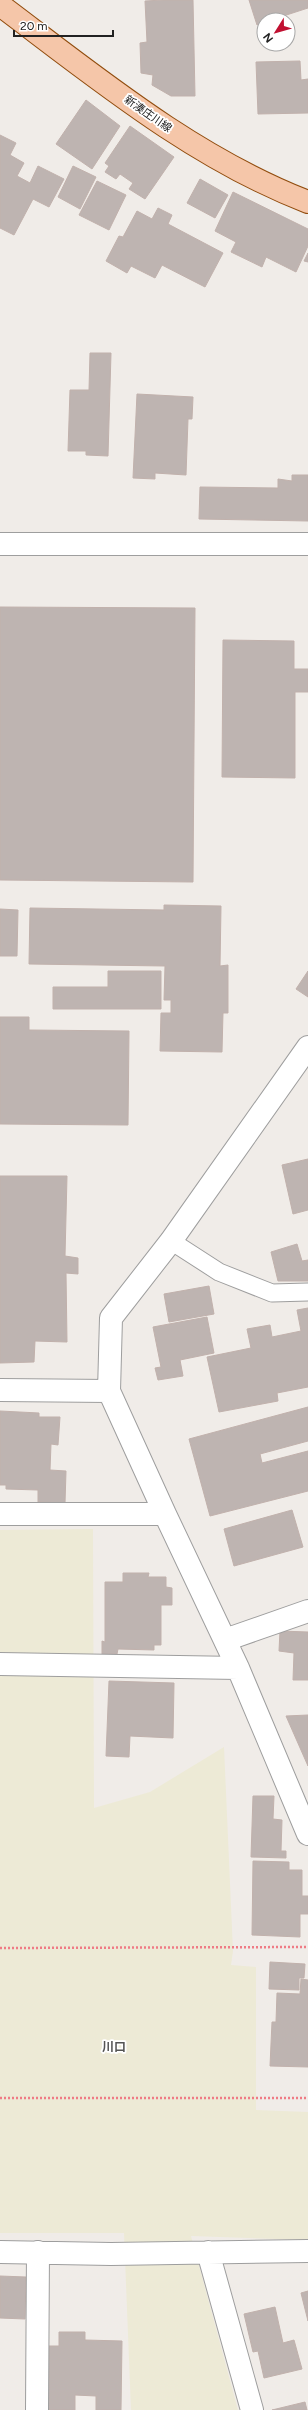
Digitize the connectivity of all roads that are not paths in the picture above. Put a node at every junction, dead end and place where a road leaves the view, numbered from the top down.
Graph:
1 (0, 5) edge
2 (308, 202) edge
3 (0, 544) edge
4 (308, 544) edge
5 (308, 1047) edge
6 (171, 1241) junction
7 (308, 1292) edge
8 (0, 1390) edge
9 (109, 1391) junction
10 (0, 1514) edge
11 (164, 1514) junction
12 (308, 1611) edge
13 (225, 1640) junction
14 (0, 1664) edge
15 (238, 1668) junction
16 (308, 1834) edge
17 (308, 2251) edge
18 (0, 2252) edge
19 (38, 2252) junction
20 (208, 2252) junction
21 (37, 2410) edge
22 (252, 2410) edge

1 - 2 main road, 新湊庄川線
3 - 4 street
5 - 6 street
6 - 7 lane
6 - 9 street
8 - 9 street
9 - 11 street
10 - 11 street
11 - 13 street
12 - 13 street
13 - 15 street
14 - 15 street
15 - 16 street
17 - 20 street
18 - 19 street
19 - 20 street
19 - 21 street
20 - 22 street

